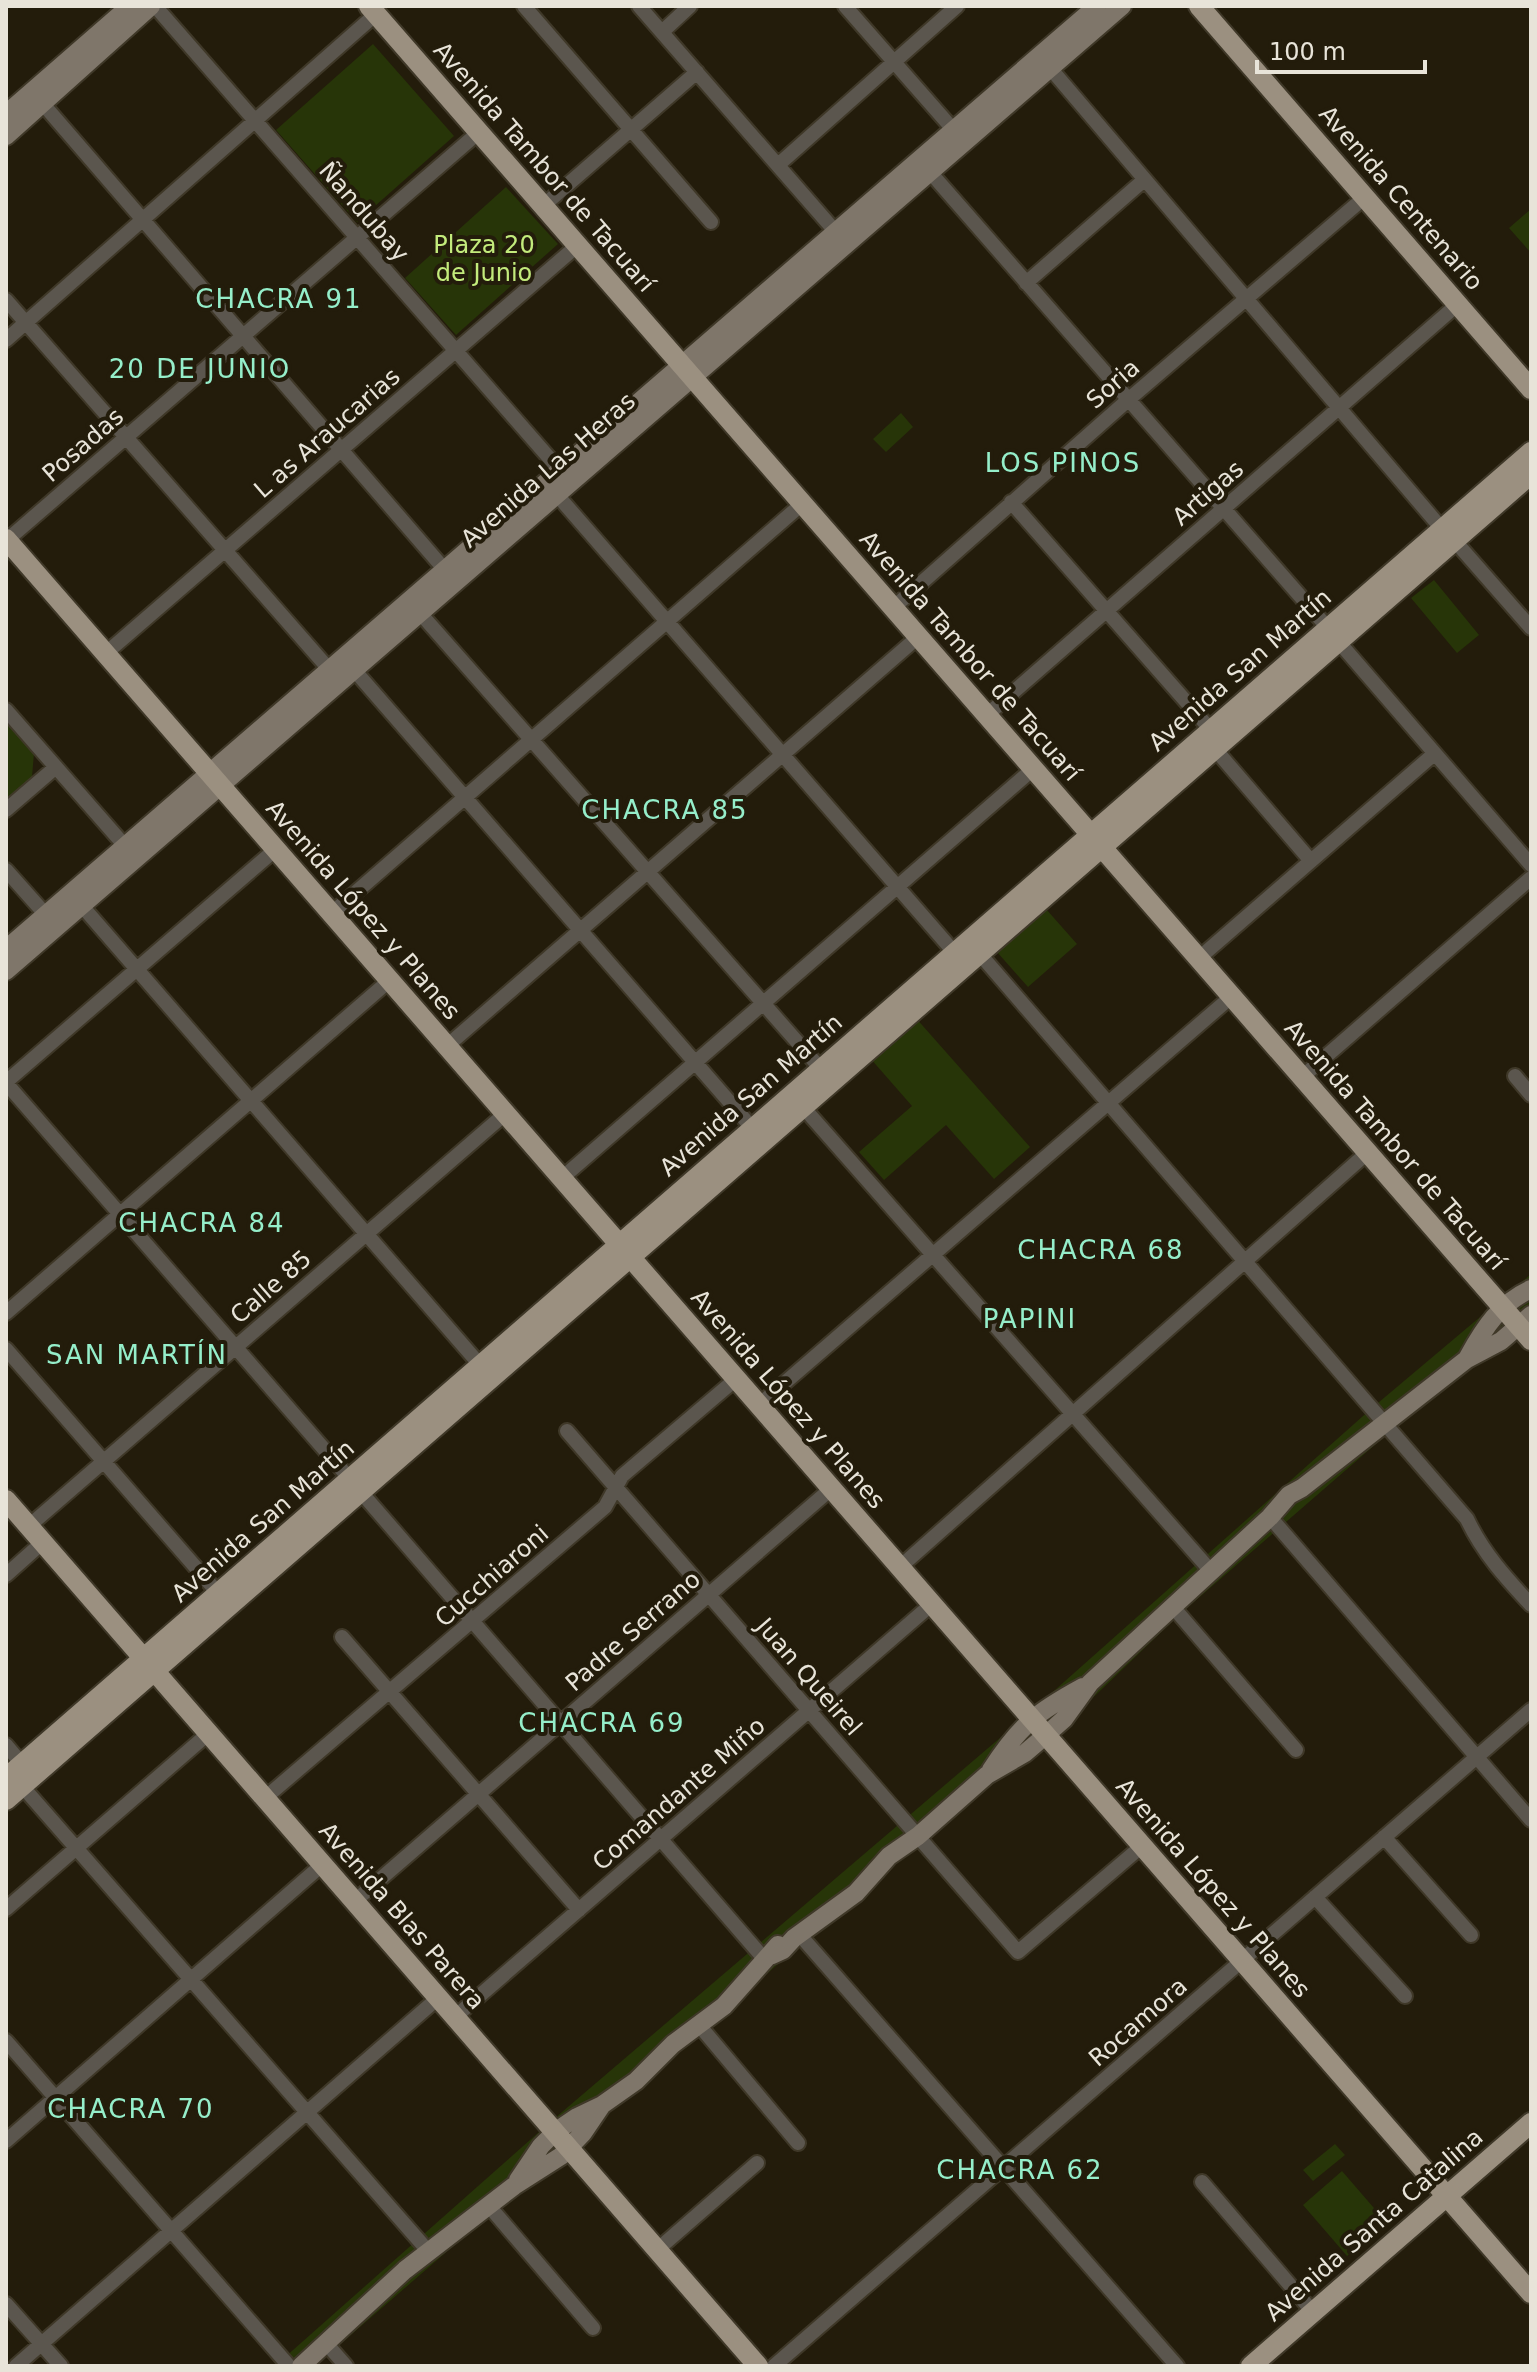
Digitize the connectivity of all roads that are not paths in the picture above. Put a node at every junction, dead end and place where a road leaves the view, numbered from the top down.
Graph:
1 (130, 6) edge
2 (153, 6) edge
3 (524, 6) edge
4 (639, 6) edge
5 (690, 6) edge
6 (845, 6) edge
7 (957, 6) edge
8 (1122, 6) edge
9 (1199, 6) edge
10 (372, 10) edge
11 (1085, 10) edge
12 (662, 32) junction
13 (894, 62) junction
14 (1045, 62) junction
15 (697, 72) junction
16 (43, 104) junction
17 (6, 114) edge
18 (255, 121) junction
19 (631, 129) junction
20 (479, 132) junction
21 (6, 136) edge
22 (959, 136) junction
23 (778, 165) junction
24 (930, 172) junction
25 (1144, 180) junction
26 (1365, 197) junction
27 (543, 206) junction
28 (143, 220) junction
29 (711, 222) dead end
30 (357, 238) junction
31 (842, 238) junction
32 (578, 245) junction
33 (1026, 283) junction
34 (6, 300) edge
35 (1246, 300) junction
36 (1458, 304) junction
37 (26, 323) junction
38 (243, 336) junction
39 (6, 340) edge
40 (456, 351) junction
41 (687, 371) junction
42 (1531, 389) edge
43 (1128, 400) junction
44 (1338, 408) junction
45 (126, 437) junction
46 (341, 450) junction
47 (1531, 452) edge
48 (1531, 474) edge
49 (566, 476) junction
50 (550, 488) junction
51 (1011, 502) junction
52 (802, 504) junction
53 (1223, 509) junction
54 (1448, 534) junction
55 (6, 540) edge
56 (225, 550) junction
57 (445, 570) junction
58 (893, 608) junction
59 (1108, 612) junction
60 (420, 613) junction
61 (666, 621) junction
62 (1531, 628) edge
63 (1333, 635) junction
64 (918, 637) junction
65 (105, 654) junction
66 (342, 670) junction
67 (6, 710) edge
68 (987, 715) junction
69 (531, 739) junction
70 (1213, 739) junction
71 (782, 754) junction
72 (1434, 754) junction
73 (56, 767) junction
74 (1033, 769) junction
75 (216, 779) junction
76 (464, 797) junction
77 (6, 810) edge
78 (1097, 840) junction
79 (125, 846) junction
80 (276, 849) junction
81 (1311, 861) junction
82 (1531, 865) edge
83 (6, 870) edge
84 (648, 872) junction
85 (1531, 878) edge
86 (897, 886) junction
87 (82, 906) junction
88 (332, 913) junction
89 (46, 915) junction
90 (580, 930) junction
91 (6, 949) edge
92 (954, 952) junction
93 (979, 953) junction
94 (1198, 959) junction
95 (137, 970) junction
96 (6, 971) edge
97 (390, 980) junction
98 (1231, 997) junction
99 (763, 1003) junction
100 (447, 1046) junction
101 (695, 1062) junction
102 (821, 1069) junction
103 (1515, 1076) dead end
104 (1301, 1078) junction
105 (6, 1083) edge
106 (1531, 1095) edge
107 (251, 1102) junction
108 (1108, 1103) junction
109 (803, 1107) junction
110 (506, 1113) junction
111 (753, 1129) junction
112 (1367, 1153) junction
113 (562, 1178) junction
114 (120, 1214) junction
115 (366, 1234) junction
116 (625, 1250) junction
117 (932, 1256) junction
118 (1245, 1261) junction
119 (1531, 1289) edge
120 (1502, 1308) junction
121 (6, 1313) edge
122 (1527, 1327) edge
123 (235, 1347) junction
124 (6, 1349) edge
125 (1467, 1359) junction
126 (481, 1366) junction
127 (736, 1379) junction
128 (759, 1405) junction
129 (1072, 1414) junction
130 (1386, 1424) junction
131 (567, 1431) dead end
132 (103, 1461) junction
133 (355, 1485) junction
134 (616, 1488) junction
135 (832, 1488) junction
136 (6, 1500) edge
137 (1276, 1510) junction
138 (29, 1526) junction
139 (43, 1542) junction
140 (900, 1567) junction
141 (1210, 1570) junction
142 (6, 1575) edge
143 (218, 1593) junction
144 (708, 1595) junction
145 (932, 1604) junction
146 (1531, 1605) edge
147 (1173, 1607) junction
148 (472, 1622) junction
149 (342, 1637) dead end
150 (149, 1664) junction
151 (1090, 1683) junction
152 (390, 1692) junction
153 (1531, 1710) edge
154 (809, 1711) junction
155 (1032, 1719) junction
156 (560, 1723) junction
157 (209, 1733) junction
158 (1046, 1735) junction
159 (6, 1745) edge
160 (1296, 1750) dead end
161 (1477, 1757) junction
162 (22, 1764) junction
163 (987, 1775) junction
164 (14, 1782) edge
165 (478, 1794) junction
166 (265, 1798) junction
167 (6, 1800) edge
168 (1531, 1820) edge
169 (918, 1836) junction
170 (1384, 1837) junction
171 (661, 1839) junction
172 (1142, 1846) junction
173 (77, 1847) junction
174 (323, 1864) junction
175 (1315, 1897) junction
176 (355, 1901) junction
177 (6, 1909) edge
178 (579, 1910) junction
179 (1471, 1935) dead end
180 (796, 1936) junction
181 (769, 1958) junction
182 (1242, 1961) junction
183 (190, 1980) junction
184 (1405, 1996) dead end
185 (438, 1998) junction
186 (455, 2017) junction
187 (699, 2025) junction
188 (6, 2041) edge
189 (55, 2098) junction
190 (602, 2105) junction
191 (306, 2113) junction
192 (1531, 2123) edge
193 (555, 2132) junction
194 (6, 2141) edge
195 (798, 2143) dead end
196 (569, 2149) junction
197 (757, 2163) dead end
198 (1004, 2167) junction
199 (1202, 2182) dead end
200 (514, 2186) junction
201 (1447, 2196) junction
202 (489, 2206) junction
203 (171, 2231) junction
204 (657, 2250) junction
205 (429, 2252) junction
206 (1531, 2293) edge
207 (6, 2304) edge
208 (1313, 2312) junction
209 (593, 2328) dead end
210 (325, 2342) junction
211 (41, 2344) junction
212 (16, 2366) edge
213 (61, 2366) edge
214 (289, 2366) edge
215 (301, 2366) edge
216 (346, 2366) edge
217 (758, 2366) edge
218 (774, 2366) edge
219 (1177, 2366) edge
220 (1251, 2366) edge

1 - 17 main road
2 - 16 main road
2 - 18 street, Ñandubay
3 - 19 street
4 - 12 street
5 - 12 street
6 - 13 street
7 - 13 street
8 - 14 main road, Avenida Las Heras
9 - 26 main road, Avenida Centenario
10 - 18 street
10 - 20 main road, Avenida Tambor de Tacuarí
11 - 14 main road, Avenida Las Heras
12 - 15 street
13 - 22 street
13 - 23 street
14 - 22 main road, Avenida Las Heras
14 - 25 street
15 - 19 street
15 - 23 street
16 - 21 main road
16 - 28 street
18 - 28 street
18 - 30 street, Ñandubay
19 - 27 street
19 - 29 street
20 - 27 main road, Avenida Tambor de Tacuarí
20 - 30 street, Posadas
22 - 24 main road, Avenida Las Heras
22 - 31 main road, Avenida Las Heras
23 - 31 street
24 - 31 main road, Avenida Las Heras
24 - 33 street
25 - 33 street
25 - 35 street
26 - 35 street, Soria
26 - 36 main road, Avenida Centenario
27 - 32 main road, Avenida Tambor de Tacuarí
28 - 37 street
28 - 38 street
30 - 38 street, Posadas
30 - 40 street, Ñandubay
31 - 41 main road, Avenida Las Heras
32 - 40 street, L as Araucarias
32 - 41 main road, Avenida Tambor de Tacuarí
33 - 43 street
34 - 37 street
35 - 43 street, Soria
35 - 44 street
36 - 42 main road, Avenida Centenario
36 - 44 street, Artigas
37 - 39 street
37 - 45 street
38 - 45 street, Posadas
38 - 46 street
40 - 46 street, L as Araucarias
40 - 49 street, Ñandubay
41 - 49 main road, Avenida Las Heras
41 - 52 main road, Avenida Tambor de Tacuarí
43 - 51 street, Soria
43 - 53 street
44 - 53 street, Artigas
44 - 54 street
45 - 55 street, Posadas
45 - 56 street
46 - 56 street, L as Araucarias
46 - 57 street
47 - 54 main road, Avenida San Martín
48 - 54 main road, Avenida San Martín
49 - 50 main road, Avenida Las Heras
50 - 57 main road, Avenida Las Heras
50 - 60 main road, Avenida Las Heras
50 - 61 street
51 - 58 street, Soria
51 - 59 street
52 - 58 main road, Avenida Tambor de Tacuarí
52 - 61 street
53 - 59 street, Artigas
53 - 63 street
54 - 62 street
54 - 63 main road, Avenida San Martín
55 - 65 main road, Avenida López y Planes
56 - 65 street, L as Araucarias
56 - 66 street
57 - 66 main road, Avenida Las Heras
58 - 64 main road, Avenida Tambor de Tacuarí
59 - 68 street, Artigas
59 - 70 street
60 - 66 main road, Avenida Las Heras
60 - 69 street
61 - 69 street
61 - 71 street
63 - 70 main road, Avenida San Martín
63 - 72 street
64 - 68 main road, Avenida Tambor de Tacuarí
64 - 71 street
65 - 75 main road, Avenida López y Planes
66 - 75 main road, Avenida Las Heras
66 - 76 street
67 - 73 street
68 - 74 main road, Avenida Tambor de Tacuarí
69 - 76 street
69 - 84 street
70 - 78 main road, Avenida San Martín
70 - 81 street
71 - 84 street
71 - 86 street
72 - 81 street
72 - 82 street
73 - 77 street
73 - 79 street
74 - 78 main road, Avenida Tambor de Tacuarí
74 - 86 street
75 - 79 main road, Avenida Las Heras
75 - 80 main road, Avenida López y Planes
75 - 87 main road, Avenida Las Heras
76 - 88 street
76 - 90 street
78 - 92 main road, Avenida San Martín
78 - 93 main road, Avenida San Martín
78 - 94 main road, Avenida Tambor de Tacuarí
79 - 89 main road, Avenida Las Heras
80 - 88 main road, Avenida López y Planes
80 - 95 street
81 - 94 street
83 - 89 street
84 - 90 street
84 - 99 street
85 - 104 street
86 - 92 street
86 - 99 street
87 - 95 street
87 - 96 main road, Avenida Las Heras
88 - 97 main road, Avenida López y Planes
89 - 91 main road, Avenida Las Heras
90 - 100 street
90 - 101 street
92 - 102 main road, Avenida San Martín
93 - 108 street
93 - 109 main road, Avenida San Martín
94 - 98 main road, Avenida Tambor de Tacuarí
95 - 105 street
95 - 107 street
97 - 100 main road, Avenida López y Planes
97 - 107 street
98 - 104 main road, Avenida Tambor de Tacuarí
98 - 108 street
99 - 101 street
99 - 102 street
100 - 110 main road, Avenida López y Planes
101 - 111 street
101 - 113 street
102 - 111 main road, Avenida San Martín
103 - 106 street
104 - 112 main road, Avenida Tambor de Tacuarí
105 - 114 street
107 - 114 street
107 - 115 street
108 - 117 street
108 - 118 street
109 - 116 main road, Avenida San Martín
109 - 117 street
110 - 113 main road, Avenida López y Planes
110 - 115 street, Calle 85
111 - 116 main road, Avenida San Martín
112 - 118 street
112 - 120 main road, Avenida Tambor de Tacuarí
113 - 116 main road, Avenida López y Planes
114 - 121 street
114 - 123 street
115 - 123 street, Calle 85
115 - 126 street
116 - 126 main road, Avenida San Martín
116 - 127 main road, Avenida López y Planes
116 - 133 main road, Avenida San Martín
117 - 128 street
117 - 129 street
118 - 129 street
118 - 130 street
119 - 120 main road
120 - 122 main road, Avenida Tambor de Tacuarí
120 - 125 main road
122 - 125 main road
123 - 132 street, Calle 85
123 - 133 street
124 - 132 street
125 - 130 main road
126 - 133 main road, Avenida San Martín
127 - 128 main road, Avenida López y Planes
127 - 134 street, Cucchiaroni
128 - 135 main road, Avenida López y Planes
129 - 140 street
129 - 141 street
130 - 137 main road
130 - 146 street
131 - 134 street, Juan Queirel
132 - 138 street, Calle 85
132 - 143 street
133 - 143 main road, Avenida San Martín
133 - 148 street
133 - 150 main road, Avenida San Martín
134 - 144 street, Juan Queirel
134 - 148 street, Cucchiaroni
135 - 140 main road, Avenida López y Planes
135 - 144 street, Padre Serrano
136 - 138 main road, Avenida Blas Parera
137 - 141 main road
137 - 161 street
138 - 139 main road, Avenida Blas Parera
139 - 142 street
139 - 150 main road, Avenida Blas Parera
140 - 145 main road, Avenida López y Planes
141 - 147 main road
143 - 150 main road, Avenida San Martín
144 - 154 street, Juan Queirel
144 - 156 street, Padre Serrano
145 - 154 street, Comandante Miño
145 - 155 main road, Avenida López y Planes
147 - 151 main road
147 - 160 street
148 - 152 street, Cucchiaroni
148 - 156 street
149 - 152 street
150 - 157 main road, Avenida Blas Parera
150 - 162 main road, Avenida San Martín
150 - 164 main road, Avenida San Martín
151 - 155 main road
151 - 158 main road
152 - 165 street
152 - 166 street, Cucchiaroni
153 - 161 street, Rocamora
154 - 169 street, Juan Queirel
154 - 171 street, Comandante Miño
155 - 158 main road, Avenida López y Planes
155 - 163 main road
156 - 165 street, Padre Serrano
156 - 171 street
157 - 166 main road, Avenida Blas Parera
157 - 173 street
158 - 163 main road
158 - 172 main road, Avenida López y Planes
159 - 162 street
161 - 168 street
161 - 170 street, Rocamora
162 - 164 main road, Avenida San Martín
163 - 169 main road
164 - 167 main road, Avenida San Martín
164 - 173 street
165 - 176 street, Padre Serrano
165 - 178 street
166 - 174 main road, Avenida Blas Parera
169 - 172 street, Juan Queirel
169 - 180 main road
170 - 175 street, Rocamora
170 - 179 street
171 - 178 street, Comandante Miño
171 - 181 street
172 - 182 main road, Avenida López y Planes
173 - 177 street
173 - 183 street
174 - 176 main road, Avenida Blas Parera
174 - 183 street
175 - 182 street, Rocamora
175 - 184 street
176 - 185 main road, Avenida Blas Parera
178 - 186 street, Comandante Miño
180 - 181 main road
180 - 198 street
181 - 187 main road
182 - 198 street, Rocamora
182 - 201 main road, Avenida López y Planes
183 - 189 street
183 - 191 street
185 - 186 main road, Avenida Blas Parera
185 - 191 street
186 - 193 main road, Avenida Blas Parera
187 - 190 main road
187 - 195 street
188 - 189 street
189 - 194 street
189 - 203 street
190 - 193 main road
190 - 196 main road
191 - 203 street
191 - 205 street
192 - 201 main road, Avenida Santa Catalina
193 - 196 main road, Avenida Blas Parera
193 - 200 main road
196 - 200 main road
196 - 204 main road, Avenida Blas Parera
197 - 204 street
198 - 218 street, Rocamora
198 - 219 street
199 - 208 street
200 - 202 main road
201 - 206 main road, Avenida López y Planes
201 - 208 main road, Avenida Santa Catalina
202 - 205 main road
202 - 209 street
203 - 211 street
203 - 214 street
204 - 217 main road, Avenida Blas Parera
205 - 210 main road
207 - 211 street
208 - 220 main road, Avenida Santa Catalina
210 - 215 main road
210 - 216 street
211 - 212 street
211 - 213 street

